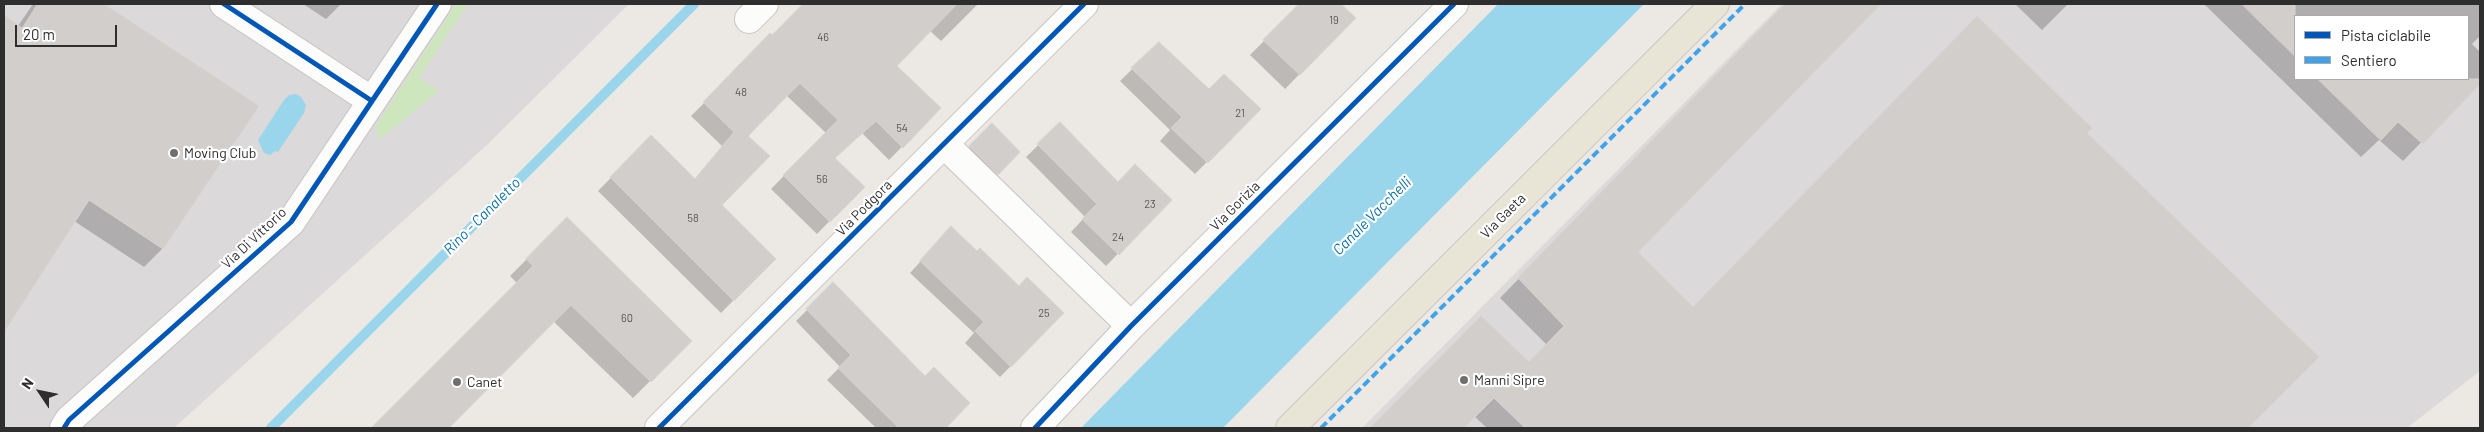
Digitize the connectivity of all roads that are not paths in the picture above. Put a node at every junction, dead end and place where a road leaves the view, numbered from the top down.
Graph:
1 (224, 4) edge
2 (437, 4) edge
3 (1084, 4) edge
4 (1454, 4) edge
5 (1715, 4) edge
6 (372, 101) junction
7 (944, 144) junction
8 (1131, 326) junction
9 (64, 428) edge
10 (659, 428) edge
11 (1035, 428) edge
12 (1290, 428) edge

1 - 6 street
2 - 6 street, Via Di Vittorio
3 - 7 street, Via Podgora
4 - 8 street, Via Gorizia
5 - 12 main road, Via Gaeta
6 - 9 street, Via Di Vittorio
7 - 8 street
7 - 10 street, Via Podgora
8 - 11 street, Via Gorizia

